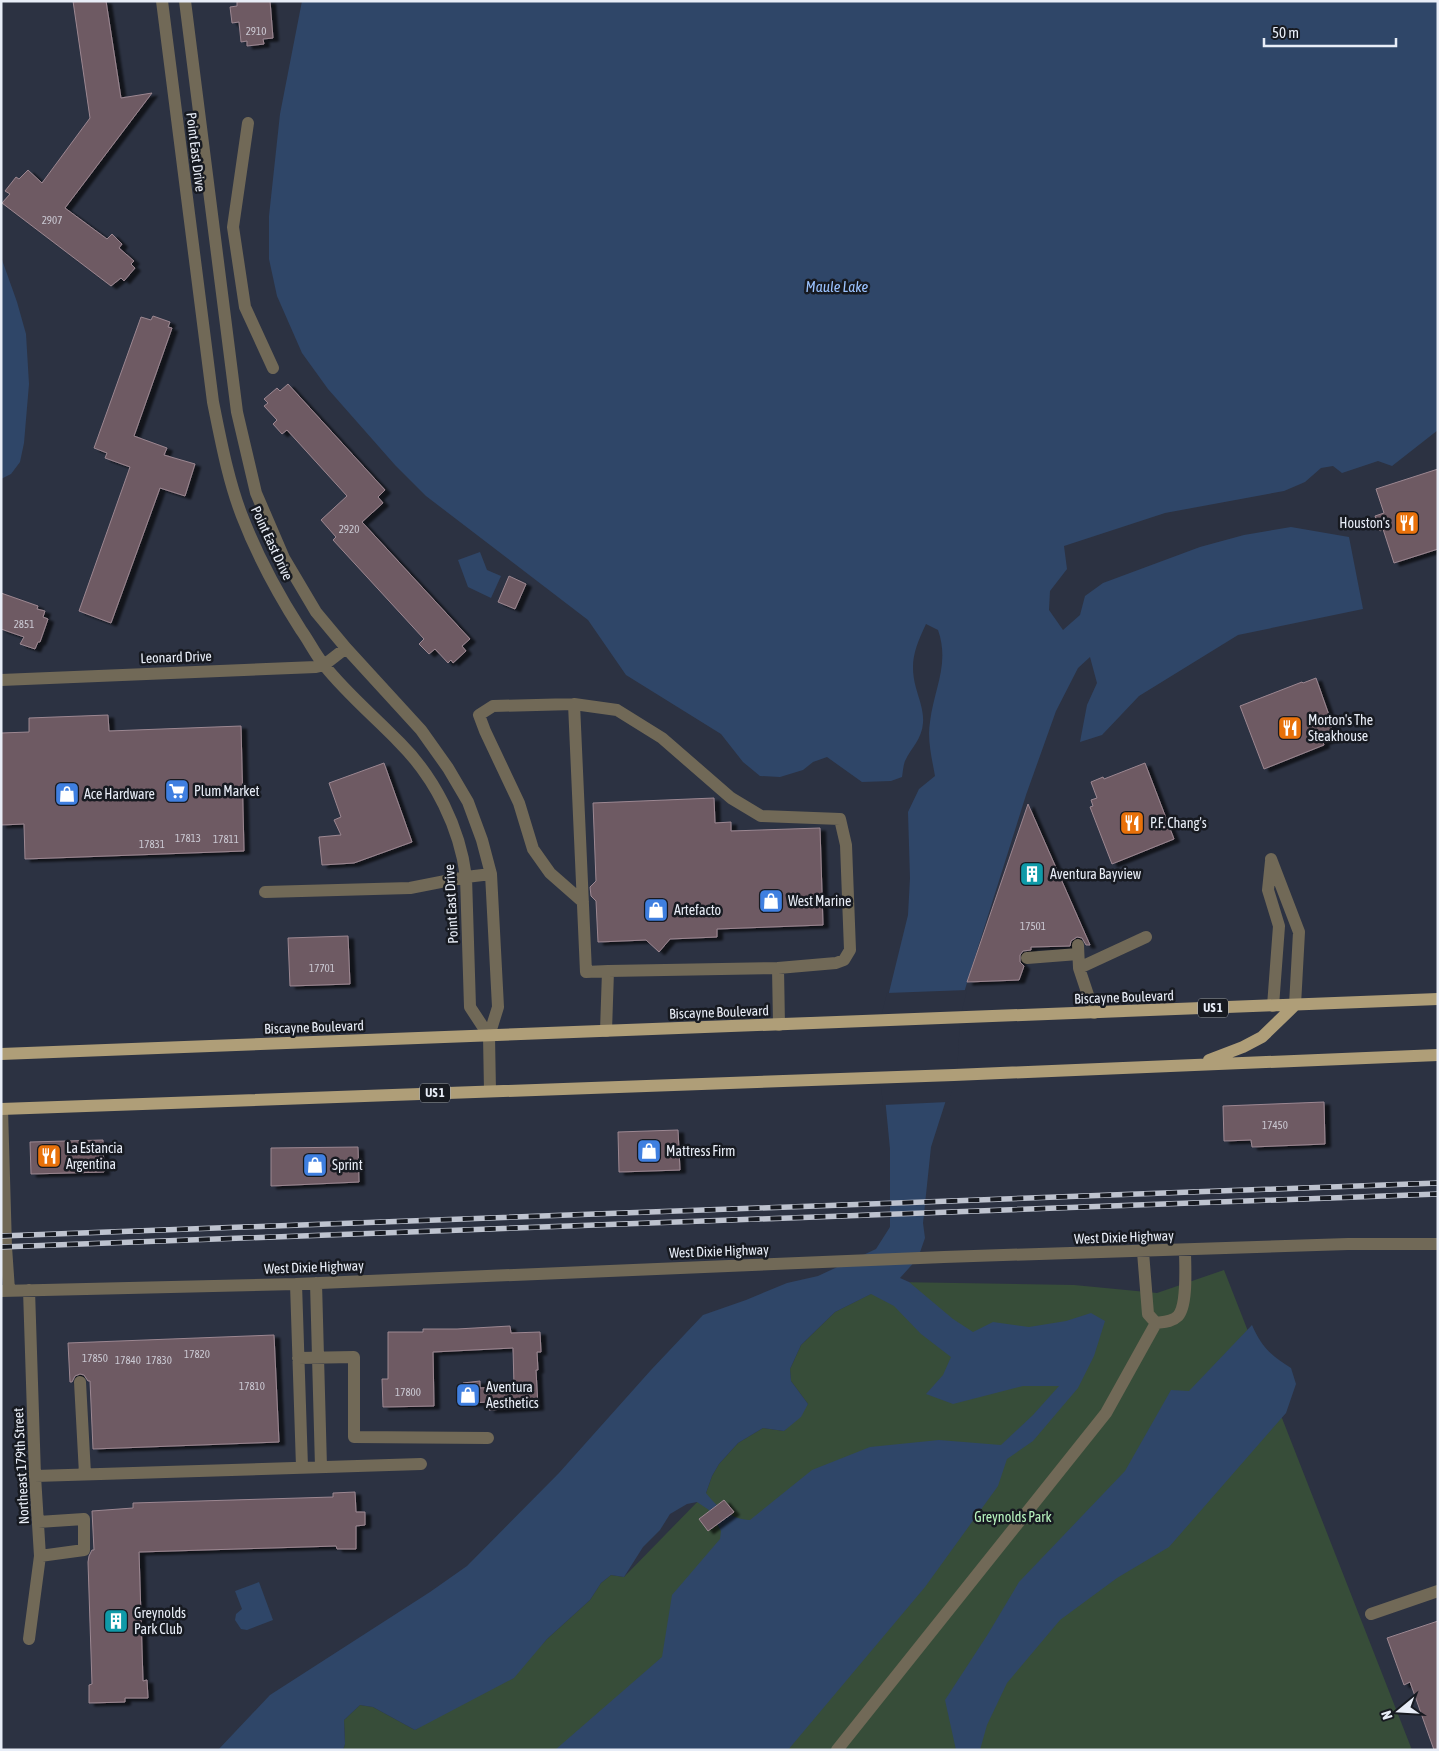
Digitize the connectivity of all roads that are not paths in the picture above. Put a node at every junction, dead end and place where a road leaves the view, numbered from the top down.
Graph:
1 (162, 1) edge
2 (185, 1) edge
3 (189, 32) junction
4 (167, 35) junction
5 (248, 123) dead end
6 (210, 200) junction
7 (187, 202) junction
8 (233, 227) junction
9 (215, 239) junction
10 (229, 355) junction
11 (208, 358) junction
12 (273, 368) dead end
13 (271, 531) junction
14 (253, 540) junction
15 (346, 648) junction
16 (324, 665) junction
17 (1, 680) edge
18 (574, 704) junction
19 (491, 874) junction
20 (466, 877) junction
21 (265, 892) dead end
22 (583, 902) junction
23 (1146, 938) dead end
24 (1027, 958) dead end
25 (778, 968) junction
26 (1079, 968) junction
27 (608, 971) junction
28 (1438, 999) edge
29 (1296, 1005) junction
30 (1273, 1006) junction
31 (1094, 1013) junction
32 (779, 1025) junction
33 (606, 1031) junction
34 (489, 1036) junction
35 (1, 1054) edge
36 (1438, 1055) edge
37 (1197, 1064) junction
38 (490, 1091) junction
39 (2, 1109) edge
40 (1438, 1244) edge
41 (1185, 1250) junction
42 (1143, 1252) junction
43 (316, 1283) junction
44 (296, 1284) junction
45 (29, 1290) junction
46 (5, 1291) edge
47 (1156, 1323) junction
48 (319, 1357) junction
49 (298, 1358) junction
50 (80, 1382) dead end
51 (320, 1398) junction
52 (299, 1399) junction
53 (488, 1438) dead end
54 (421, 1464) dead end
55 (302, 1467) junction
56 (321, 1467) junction
57 (85, 1474) junction
58 (35, 1476) junction
59 (38, 1522) junction
60 (40, 1556) junction
61 (1438, 1591) edge
62 (1371, 1614) dead end
63 (29, 1639) dead end
64 (837, 1750) edge

1 - 4 street, Point East Drive
2 - 3 street, Point East Drive
3 - 4 street
3 - 6 street, Point East Drive
4 - 7 street, Point East Drive
5 - 8 street
6 - 7 street
6 - 9 street, Point East Drive
7 - 11 street, Point East Drive
8 - 9 street
8 - 12 street
9 - 10 street, Point East Drive
10 - 11 street
10 - 13 street, Point East Drive
11 - 14 street, Point East Drive
13 - 14 street
13 - 15 street, Point East Drive
14 - 16 street, Point East Drive
15 - 16 street
15 - 19 street, Point East Drive
16 - 17 street, Leonard Drive
16 - 20 street, Point East Drive
18 - 22 street
18 - 22 street
18 - 25 street
19 - 20 street
19 - 34 street, Point East Drive
20 - 21 street
20 - 34 street, Point East Drive
22 - 27 street
23 - 26 street
24 - 26 street
25 - 27 street
25 - 32 street
26 - 31 street
27 - 33 street
28 - 29 main road, Biscayne Boulevard / US 1
29 - 30 main road, Biscayne Boulevard / US 1
29 - 30 street
29 - 37 main road
30 - 31 main road, Biscayne Boulevard / US 1
31 - 32 main road, Biscayne Boulevard / US 1
32 - 33 main road, Biscayne Boulevard / US 1
33 - 34 main road, Biscayne Boulevard / US 1
34 - 35 main road, Biscayne Boulevard / US 1
34 - 38 street, Point East Drive
36 - 37 main road, US 1
37 - 38 main road, US 1
38 - 39 main road, US 1
39 - 46 street
40 - 41 street, West Dixie Highway
41 - 42 street, West Dixie Highway
41 - 47 street
42 - 43 street, West Dixie Highway
42 - 47 street
43 - 44 street, West Dixie Highway
43 - 48 street
44 - 45 street, West Dixie Highway
44 - 49 street
45 - 46 street, West Dixie Highway
45 - 58 street, Northeast 179th Street
47 - 64 street
48 - 49 street
48 - 51 street
48 - 53 street
49 - 52 street
50 - 57 street
51 - 52 street
51 - 56 street
52 - 55 street
54 - 56 street
55 - 56 street
55 - 57 street
57 - 58 street
58 - 59 street, Northeast 179th Street
59 - 60 street, Northeast 179th Street
59 - 60 street
60 - 63 street, Northeast 179th Street
61 - 62 street

